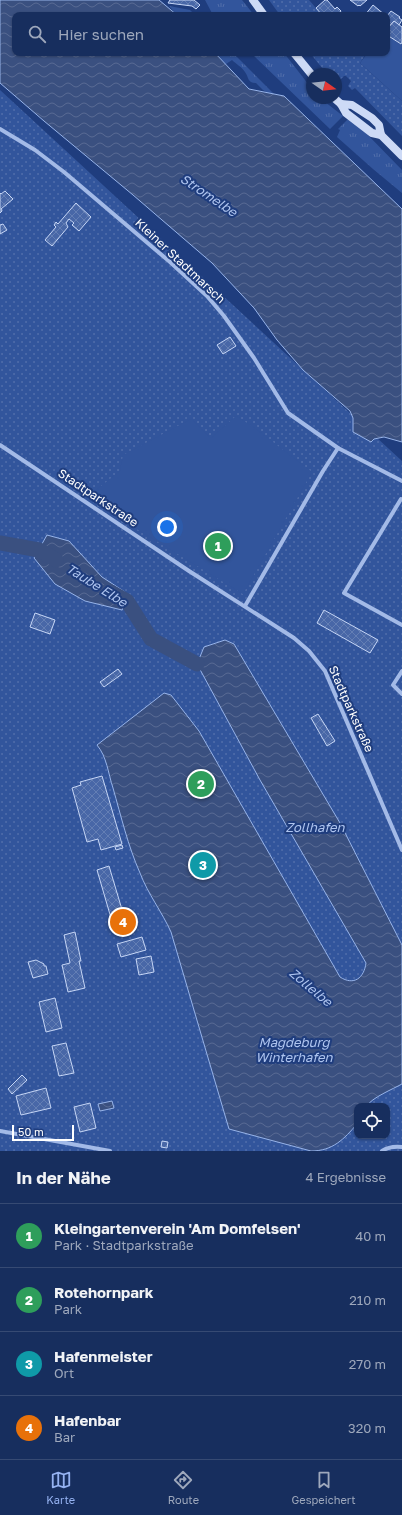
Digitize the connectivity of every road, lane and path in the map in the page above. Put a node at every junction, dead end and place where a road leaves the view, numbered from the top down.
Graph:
1 (253, 0) edge
2 (262, 12) edge
3 (296, 56) edge
4 (306, 68) edge
5 (341, 104) edge
6 (0, 129) edge
7 (402, 156) edge
8 (0, 445) edge
9 (338, 448) junction
10 (402, 481) edge
11 (401, 499) dead end
12 (245, 606) junction
13 (402, 625) edge
14 (402, 671) edge
15 (402, 694) edge
16 (402, 850) edge
17 (0, 1131) edge
18 (402, 1147) edge
19 (110, 1151) edge
20 (382, 1151) edge

1 - 2 main road
3 - 4 main road
5 - 7 main road
6 - 9 street, Kleiner Stadtmarsch
8 - 12 street, Stadtparkstraße
9 - 10 street, Kleiner Stadtmarsch
9 - 12 street
11 - 13 street
12 - 16 street, Stadtparkstraße
14 - 15 street
17 - 19 street
18 - 20 street

